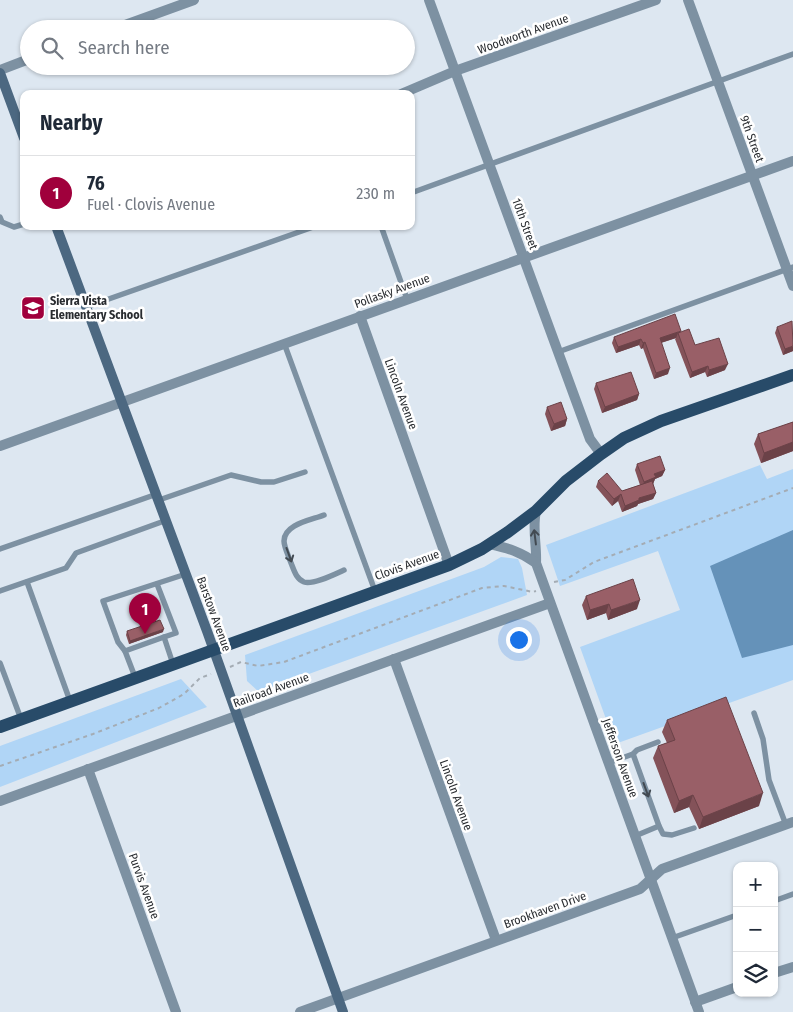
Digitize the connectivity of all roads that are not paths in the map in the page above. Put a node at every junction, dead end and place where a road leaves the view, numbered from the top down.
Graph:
1 (194, 0) edge
2 (429, 0) edge
3 (656, 0) edge
4 (688, 0) edge
5 (139, 20) edge
6 (793, 54) edge
7 (20, 63) edge
8 (455, 71) junction
9 (0, 72) edge
10 (718, 81) junction
11 (410, 90) edge
12 (20, 127) edge
13 (793, 161) edge
14 (490, 165) junction
15 (753, 176) junction
16 (415, 191) edge
17 (0, 217) edge
18 (20, 225) edge
19 (57, 230) edge
20 (305, 230) edge
21 (382, 230) edge
22 (523, 257) junction
23 (790, 268) edge
24 (793, 286) edge
25 (407, 299) junction
26 (86, 307) junction
27 (360, 316) junction
28 (284, 343) junction
29 (558, 352) junction
30 (793, 375) edge
31 (121, 402) junction
32 (0, 446) edge
33 (601, 454) junction
34 (306, 472) dead end
35 (158, 497) junction
36 (536, 511) junction
37 (324, 515) dead end
38 (166, 520) junction
39 (490, 544) junction
40 (0, 549) edge
41 (536, 563) junction
42 (449, 564) junction
43 (344, 570) dead end
44 (186, 574) junction
45 (27, 582) junction
46 (157, 584) junction
47 (375, 591) junction
48 (0, 592) edge
49 (550, 603) junction
50 (164, 637) junction
51 (214, 649) junction
52 (125, 652) junction
53 (394, 659) junction
54 (0, 663) edge
55 (174, 664) junction
56 (135, 678) junction
57 (70, 701) junction
58 (754, 713) dead end
59 (238, 715) junction
60 (21, 719) junction
61 (0, 727) edge
62 (658, 742) dead end
63 (633, 754) junction
64 (608, 762) junction
65 (88, 769) junction
66 (0, 801) edge
67 (790, 824) edge
68 (659, 826) junction
69 (694, 828) dead end
70 (635, 836) junction
71 (650, 879) junction
72 (793, 894) edge
73 (778, 900) edge
74 (733, 916) edge
75 (672, 938) junction
76 (496, 940) junction
77 (793, 967) edge
78 (778, 972) edge
79 (733, 988) edge
80 (338, 998) junction
81 (695, 1002) junction
82 (176, 1012) edge
83 (302, 1012) edge
84 (343, 1012) edge
85 (699, 1012) edge

1 - 5 street
2 - 8 street, 10th Street
3 - 8 street, Woodworth Avenue
4 - 10 street, 9th Street
6 - 10 lane
7 - 9 street
8 - 11 street, Woodworth Avenue
8 - 14 street, 10th Street
9 - 12 main road
10 - 14 lane
10 - 15 street, 9th Street
13 - 15 street, Pollasky Avenue
14 - 16 lane
14 - 22 street, 10th Street
15 - 22 street, Pollasky Avenue
15 - 23 street, 9th Street
17 - 18 lane
19 - 26 main road, Barstow Avenue
20 - 26 lane
21 - 25 lane
22 - 25 street, Pollasky Avenue
22 - 29 street, 10th Street
23 - 24 street, 9th Street
23 - 29 lane
25 - 27 street, Pollasky Avenue
26 - 31 main road, Barstow Avenue
27 - 28 street, Pollasky Avenue
27 - 42 street, Lincoln Avenue
28 - 31 street, Pollasky Avenue
28 - 47 lane
29 - 33 street, 10th Street
30 - 33 main road, Clovis Avenue
31 - 32 street, Pollasky Avenue
31 - 35 main road, Barstow Avenue
33 - 36 main road, Clovis Avenue
34 - 35 lane
35 - 38 main road, Barstow Avenue
35 - 40 lane
36 - 39 main road, Clovis Avenue
41 -> 36 street, Jefferson Avenue
37 -> 43 lane
38 - 44 main road, Barstow Avenue
38 - 45 lane
39 - 41 street
39 - 42 main road, Clovis Avenue
41 - 49 street, Jefferson Avenue
42 - 47 main road, Clovis Avenue
44 - 46 lane
44 - 51 main road, Barstow Avenue
45 - 48 lane
45 - 57 lane
46 - 50 lane
46 - 52 lane
47 - 51 main road, Clovis Avenue
49 - 53 street, Railroad Avenue
49 - 64 street, Jefferson Avenue
50 - 52 lane
50 - 55 lane
51 - 55 main road, Clovis Avenue
51 - 59 main road, Barstow Avenue
52 - 56 lane
53 - 59 street, Railroad Avenue
53 - 76 street, Lincoln Avenue
54 - 60 lane
55 - 56 main road, Clovis Avenue
56 - 57 main road, Clovis Avenue
57 - 60 main road, Clovis Avenue
58 - 67 lane
59 - 65 street, Railroad Avenue
59 - 80 main road, Barstow Avenue
60 - 61 main road, Clovis Avenue
62 - 63 lane
63 - 64 lane
63 -> 68 lane
64 - 70 street, Jefferson Avenue
65 - 66 street, Railroad Avenue
65 - 82 street, Purvis Avenue
67 - 71 street, Brookhaven Drive
68 - 69 lane
68 - 70 lane
70 - 71 street, Jefferson Avenue
71 - 75 street, Jefferson Avenue
71 - 76 street, Brookhaven Drive
72 - 73 lane
74 - 75 lane
75 - 81 street, Jefferson Avenue
76 - 80 street, Brookhaven Drive
77 - 78 street
79 - 81 street
80 - 83 street, Brookhaven Drive
80 - 84 main road, Barstow Avenue
81 - 85 street, Jefferson Avenue

